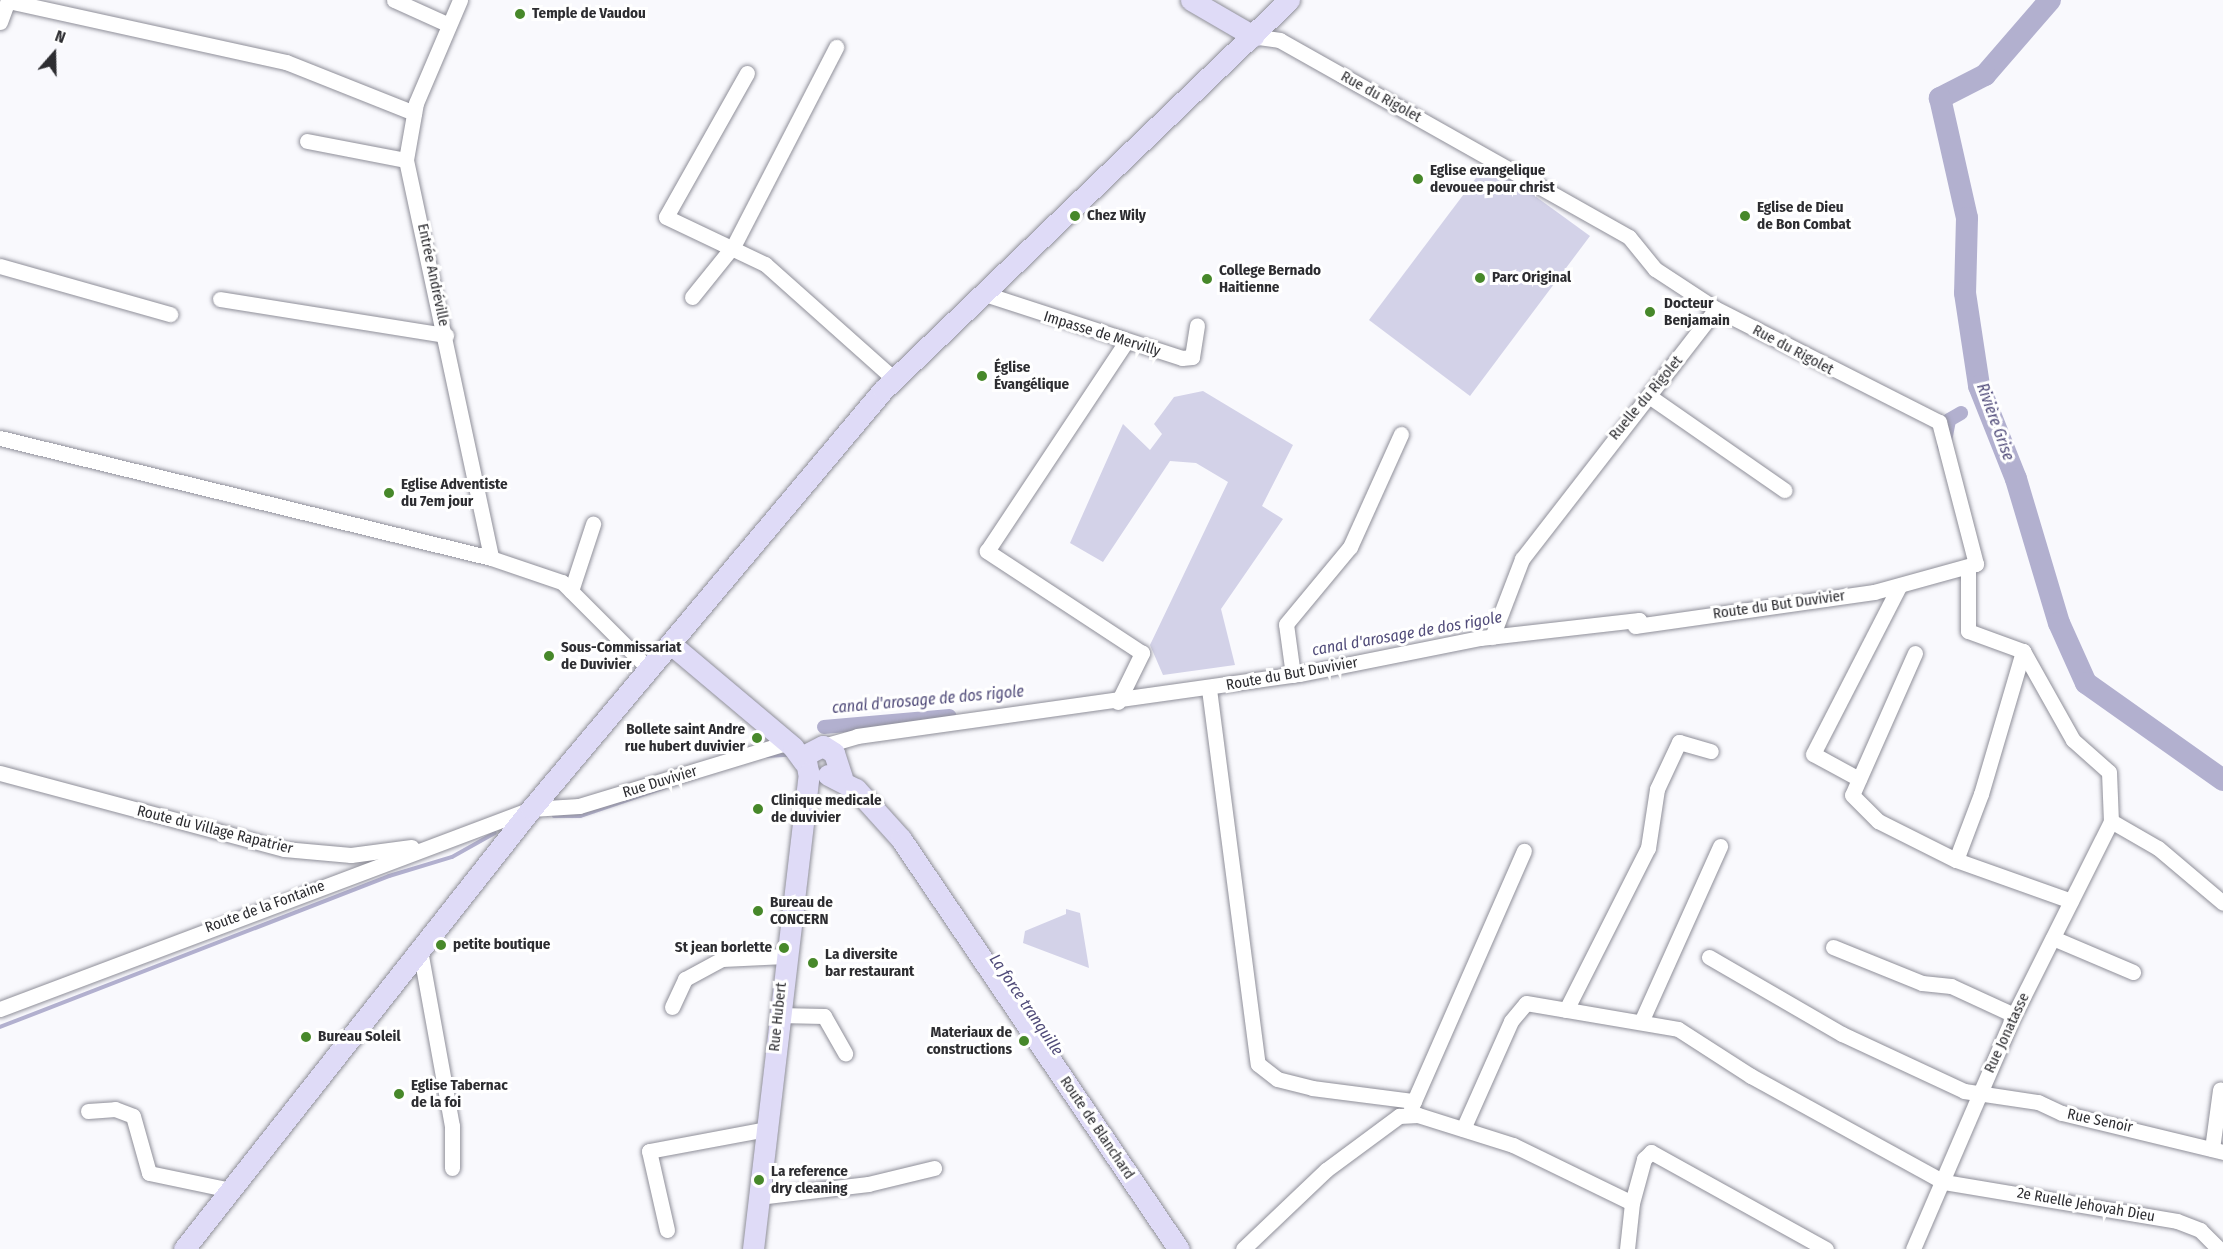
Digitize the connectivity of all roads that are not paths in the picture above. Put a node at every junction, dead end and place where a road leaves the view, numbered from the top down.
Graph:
1 (8, 0) edge
2 (394, 0) edge
3 (460, 0) edge
4 (1191, 0) edge
5 (1289, 0) edge
6 (0, 22) edge
7 (449, 25) junction
8 (1253, 36) junction
9 (836, 47) dead end
10 (747, 73) dead end
11 (414, 113) junction
12 (307, 141) dead end
13 (406, 160) junction
14 (734, 245) junction
15 (0, 266) edge
16 (982, 293) junction
17 (692, 297) dead end
18 (220, 299) dead end
19 (1716, 309) junction
20 (170, 314) dead end
21 (1197, 325) dead end
22 (446, 335) junction
23 (1126, 342) junction
24 (894, 379) junction
25 (1649, 396) junction
26 (1401, 434) dead end
27 (0, 438) edge
28 (1784, 490) dead end
29 (593, 524) dead end
30 (491, 558) junction
31 (1972, 565) junction
32 (1899, 586) junction
33 (571, 591) junction
34 (1492, 637) junction
35 (672, 645) junction
36 (2023, 651) junction
37 (1915, 653) dead end
38 (650, 670) junction
39 (1293, 675) junction
40 (1209, 689) junction
41 (1118, 702) junction
42 (1712, 751) dead end
43 (818, 764) junction
44 (0, 773) edge
45 (1859, 779) junction
46 (531, 809) junction
47 (2111, 821) junction
48 (435, 845) junction
49 (1720, 846) dead end
50 (1524, 850) dead end
51 (1956, 860) junction
52 (2071, 901) junction
53 (2223, 903) edge
54 (2053, 938) junction
55 (1833, 947) dead end
56 (420, 950) junction
57 (785, 956) junction
58 (1709, 957) dead end
59 (2133, 972) dead end
60 (672, 1007) dead end
61 (0, 1009) edge
62 (1566, 1010) junction
63 (778, 1015) junction
64 (2014, 1015) junction
65 (1641, 1022) junction
66 (845, 1053) dead end
67 (2220, 1090) dead end
68 (1977, 1096) junction
69 (1414, 1101) junction
70 (88, 1111) dead end
71 (1407, 1116) junction
72 (766, 1129) junction
73 (1463, 1129) junction
74 (2217, 1150) edge
75 (452, 1168) dead end
76 (934, 1168) dead end
77 (1944, 1182) junction
78 (231, 1190) junction
79 (758, 1197) junction
80 (1632, 1203) junction
81 (667, 1230) dead end
82 (184, 1249) edge
83 (753, 1249) edge
84 (1179, 1249) edge
85 (1243, 1249) edge
86 (1627, 1249) edge
87 (1826, 1249) edge
88 (1913, 1249) edge
89 (2219, 1249) edge

1 - 6 street
1 - 11 street
2 - 7 street
3 - 7 street, Entrée Andréville
4 - 8 main road
5 - 8 main road
7 - 11 street, Entrée Andréville
8 - 16 main road
8 - 19 street, Rue du Rigolet
9 - 14 street
10 - 14 street
11 - 13 street, Entrée Andréville
12 - 13 street
13 - 22 street, Entrée Andréville
14 - 17 street
14 - 24 street
15 - 20 street
16 - 23 street, Impasse de Mervilly
16 - 24 main road
18 - 22 street
19 - 25 street, Ruelle du Rigolet
19 - 31 street, Rue du Rigolet
21 - 23 street, Impasse de Mervilly
22 - 30 street, Entrée Andréville
23 - 41 street
24 - 35 main road
25 - 28 street
25 - 34 street, Ruelle du Rigolet
26 - 39 street
27 - 30 street
29 - 33 street
30 - 33 street
31 - 32 street, Route du But Duvivier
31 - 36 street, Rue du Rigolet
32 - 34 street, Route du But Duvivier
32 - 45 street
33 - 38 street
34 - 39 street, Route du But Duvivier
35 - 38 main road
35 - 43 main road, Route de Blanchard
36 - 47 street
36 - 51 street
37 - 45 street
38 - 46 main road
39 - 40 street, Route du But Duvivier
40 - 41 street, Route du But Duvivier
40 - 69 street
41 - 43 street, Route du But Duvivier
42 - 62 street
43 - 46 street, Rue Duvivier
43 - 57 main road, Rue Hubert
43 - 84 main road, Route de Blanchard
44 - 48 street, Route du Village Rapatrier
45 - 51 street
46 - 48 street, Route de la Fontaine
46 - 56 main road
47 - 52 street, Rue Jonatasse
47 - 53 street
48 - 61 street, Route de la Fontaine
49 - 65 street
50 - 69 street
51 - 52 street
52 - 54 street, Rue Jonatasse
54 - 59 street
54 - 64 street, Rue Jonatasse
55 - 64 street
56 - 75 street
56 - 78 main road
57 - 60 street
57 - 63 main road, Rue Hubert
58 - 68 street, Rue Senoir
62 - 65 street, 2e Ruelle Jehovah Dieu
62 - 73 street, 2e Ruelle Jehovah Dieu
63 - 66 street
63 - 72 main road, Rue Hubert
64 - 68 street, Rue Jonatasse
65 - 77 street, 2e Ruelle Jehovah Dieu
67 - 74 street
68 - 74 street, Rue Senoir
68 - 77 street, Rue Jonatasse
69 - 71 street
70 - 78 street
71 - 73 street
71 - 85 street
72 - 79 main road, Rue Hubert
72 - 81 street
73 - 80 street
76 - 79 street
77 - 88 street, Rue Jonatasse
77 - 89 street, 2e Ruelle Jehovah Dieu
78 - 82 main road
79 - 83 main road, Rue Hubert
80 - 86 street
80 - 87 street

